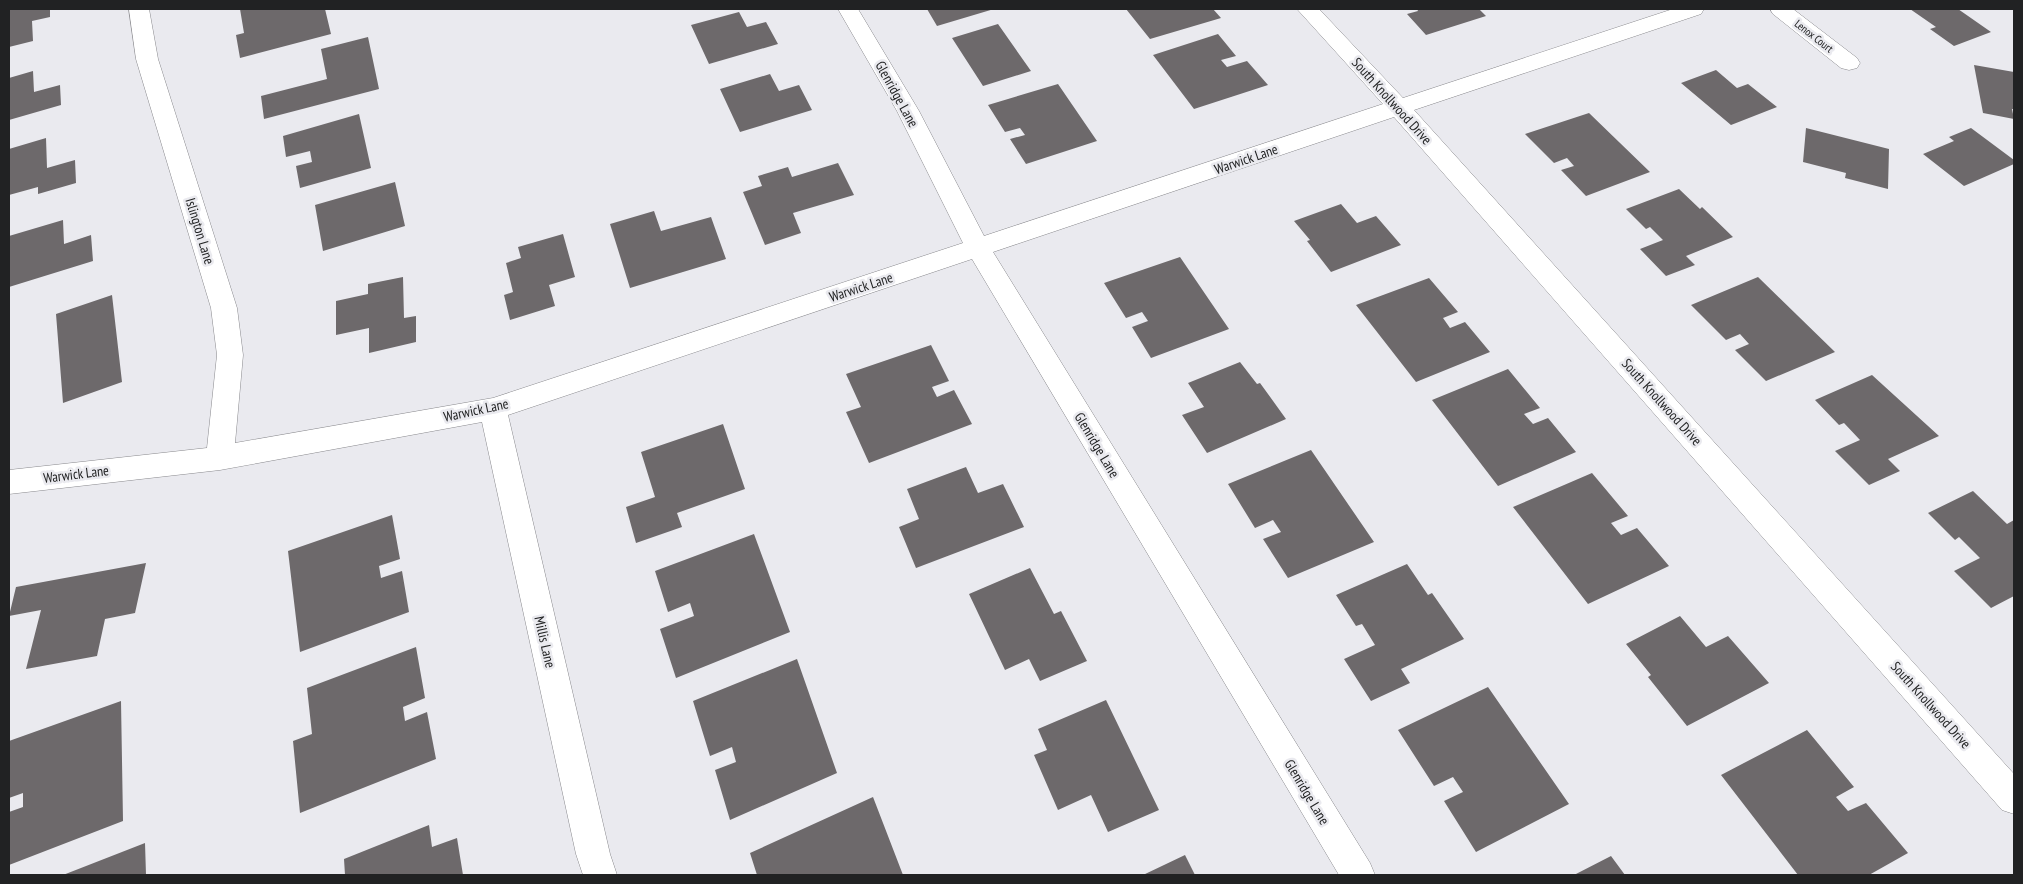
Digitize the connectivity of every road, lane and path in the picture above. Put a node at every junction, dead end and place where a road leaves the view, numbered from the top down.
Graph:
1 (139, 9) edge
2 (848, 9) edge
3 (1307, 9) edge
4 (1694, 9) edge
5 (1780, 9) edge
6 (1848, 63) dead end
7 (1399, 108) junction
8 (978, 248) junction
9 (493, 409) junction
10 (220, 458) junction
11 (9, 482) edge
12 (2014, 798) edge
13 (600, 875) edge
14 (1358, 875) edge

1 - 10 street, Islington Lane
2 - 8 street, Glenridge Lane
3 - 7 street, South Knollwood Drive
4 - 7 street, Warwick Lane
5 - 6 street, Lenox Court
7 - 8 street, Warwick Lane
7 - 12 street, South Knollwood Drive
8 - 9 street, Warwick Lane
8 - 14 street, Glenridge Lane
9 - 10 street, Warwick Lane
9 - 13 street, Millis Lane
10 - 11 street, Warwick Lane

